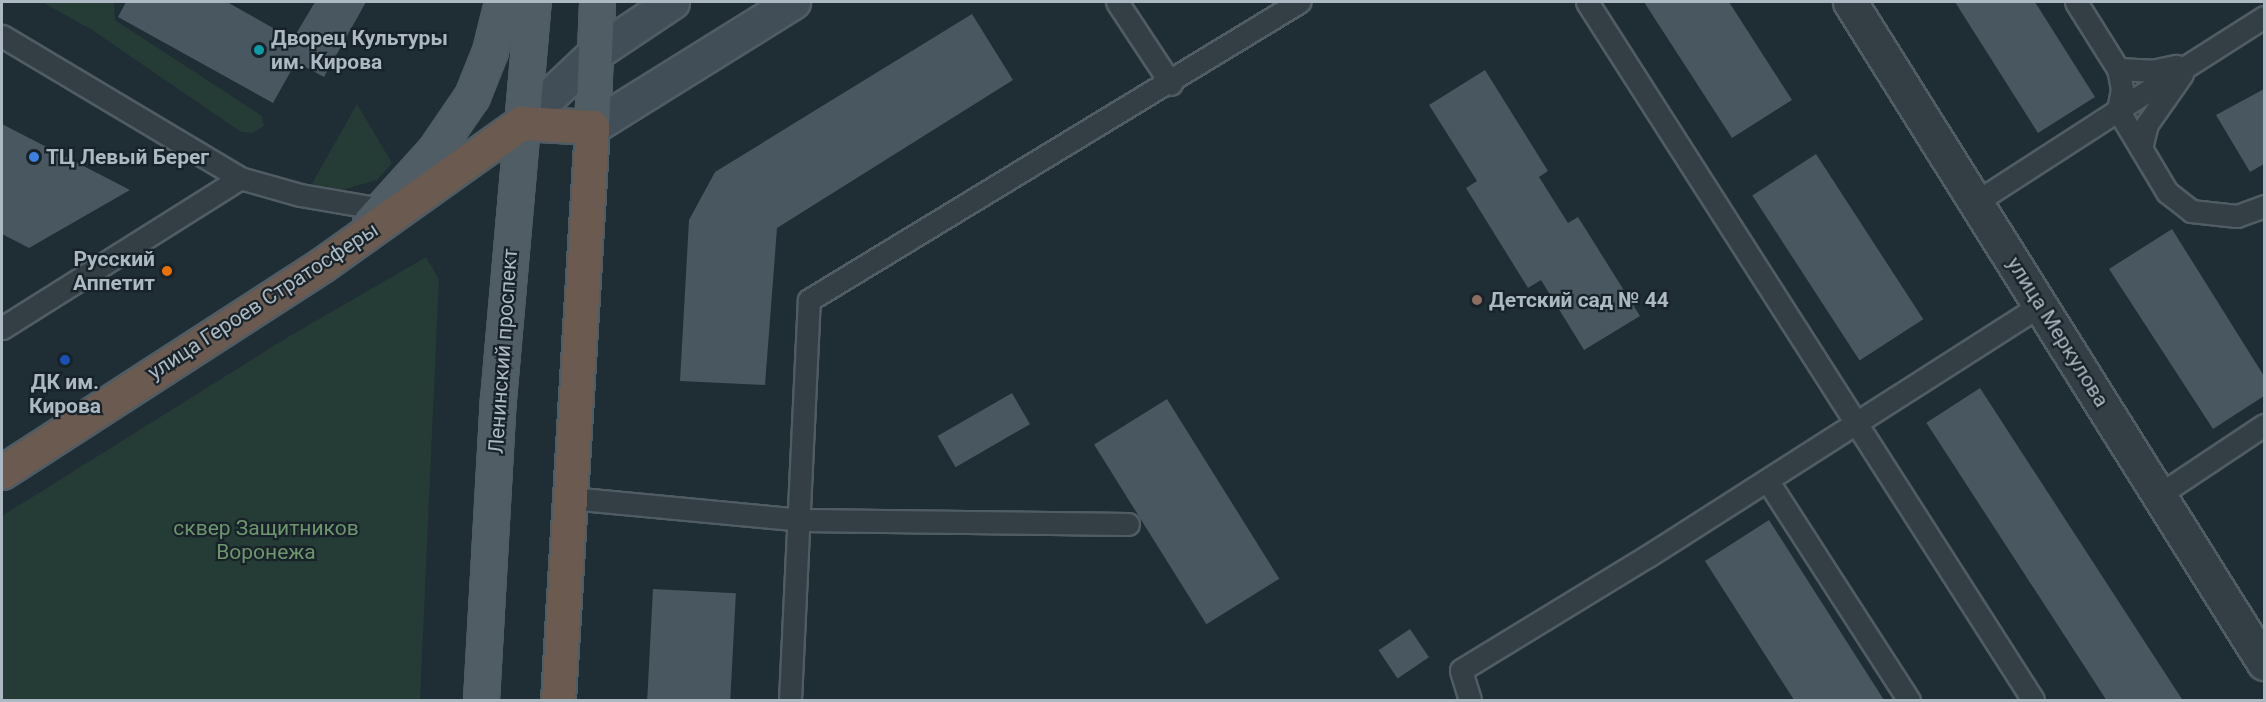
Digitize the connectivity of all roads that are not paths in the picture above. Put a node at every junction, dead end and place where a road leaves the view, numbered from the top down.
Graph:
1 (502, 2) edge
2 (532, 2) edge
3 (597, 2) edge
4 (672, 2) edge
5 (793, 2) edge
6 (1117, 2) edge
7 (1299, 2) edge
8 (1587, 2) edge
9 (1850, 2) edge
10 (2076, 2) edge
11 (2265, 17) edge
12 (2, 36) edge
13 (594, 54) junction
14 (2192, 63) junction
15 (2118, 69) junction
16 (1170, 84) junction
17 (2118, 110) junction
18 (521, 123) junction
19 (592, 127) junction
20 (2141, 148) junction
21 (240, 178) junction
22 (1976, 202) junction
23 (2265, 206) edge
24 (382, 209) junction
25 (347, 248) junction
26 (2040, 305) junction
27 (2, 328) edge
28 (1857, 422) junction
29 (2265, 425) edge
30 (2, 472) edge
31 (1767, 480) junction
32 (2159, 495) junction
33 (570, 498) junction
34 (801, 520) junction
35 (1128, 524) dead end
36 (2265, 663) edge
37 (481, 700) edge
38 (558, 700) edge
39 (790, 700) edge
40 (1470, 700) edge
41 (1909, 700) edge
42 (2033, 700) edge

1 - 24 main road
2 - 18 main road, Ленинский проспект
3 - 13 main road
4 - 13 main road, улица Героев Стратосферы
5 - 19 main road
6 - 16 lane
7 - 16 lane
8 - 28 lane
9 - 22 street, улица Меркулова
10 - 15 lane
11 - 14 lane
12 - 21 lane
13 - 18 main road, улица Героев Стратосферы
13 - 19 main road
14 - 15 lane
14 - 17 lane
14 - 20 lane
15 - 17 lane
16 - 34 lane
17 - 20 lane
17 - 22 lane
18 - 19 highway
18 - 25 highway, улица Героев Стратосферы
18 - 37 main road, Ленинский проспект
19 - 33 highway
20 - 23 lane
21 - 24 lane
21 - 27 lane
22 - 26 street, улица Меркулова
24 - 25 main road
25 - 30 highway, улица Героев Стратосферы
26 - 28 lane
26 - 32 street, улица Меркулова
28 - 31 lane
28 - 42 lane
29 - 32 lane
31 - 40 lane
31 - 41 lane
32 - 36 street, улица Меркулова
33 - 34 lane
33 - 38 highway
34 - 35 lane
34 - 39 lane

